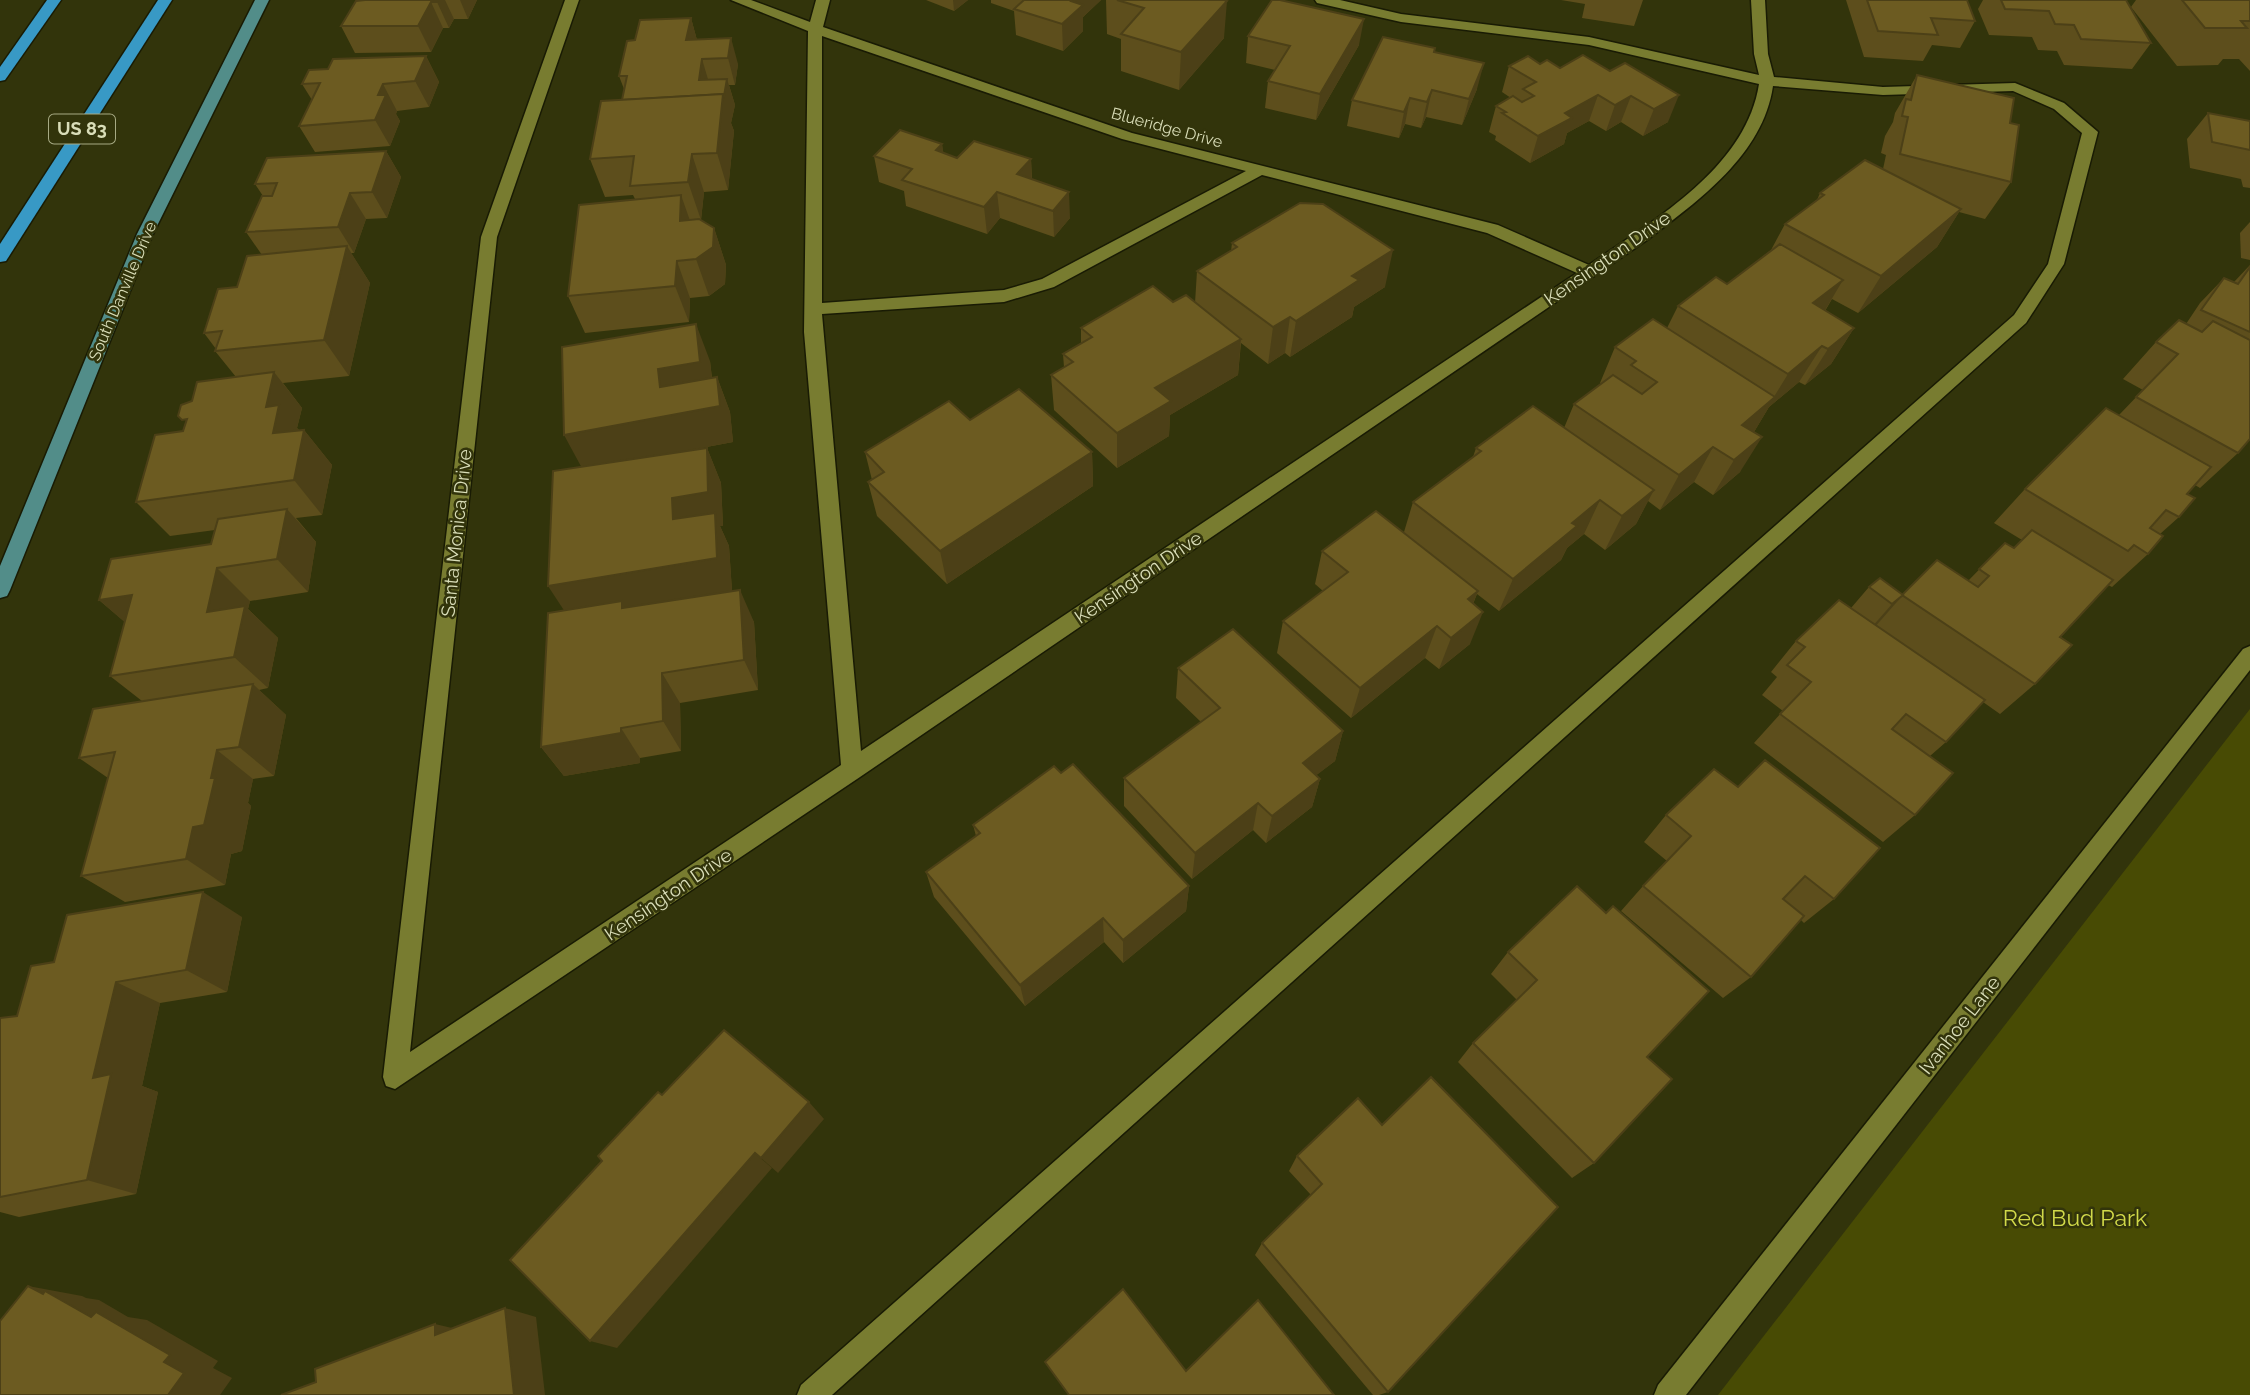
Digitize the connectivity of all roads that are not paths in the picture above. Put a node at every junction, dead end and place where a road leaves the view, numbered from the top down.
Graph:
1 (54, 0) edge
2 (165, 0) edge
3 (262, 0) edge
4 (572, 0) edge
5 (738, 0) edge
6 (823, 0) edge
7 (1322, 0) edge
8 (1758, 0) edge
9 (815, 29) junction
10 (0, 77) edge
11 (1767, 81) junction
12 (1260, 170) junction
13 (0, 257) edge
14 (1590, 272) junction
15 (813, 309) junction
16 (0, 590) edge
17 (2250, 655) edge
18 (852, 770) junction
19 (395, 1077) joint
20 (811, 1395) edge
21 (1668, 1395) edge

1 - 10 highway
2 - 13 highway, US 83
3 - 16 main road, South Danville Drive
4 - 19 street, Santa Monica Drive
5 - 9 street, Blueridge Drive
6 - 9 street
7 - 11 street
8 - 11 street, Kensington Drive
9 - 12 street, Blueridge Drive
9 - 15 street
11 - 14 street, Kensington Drive
11 - 20 street
12 - 14 street, Blueridge Drive
12 - 15 street
14 - 18 street, Kensington Drive
15 - 18 street
17 - 21 street, Ivanhoe Lane
18 - 19 street, Kensington Drive

